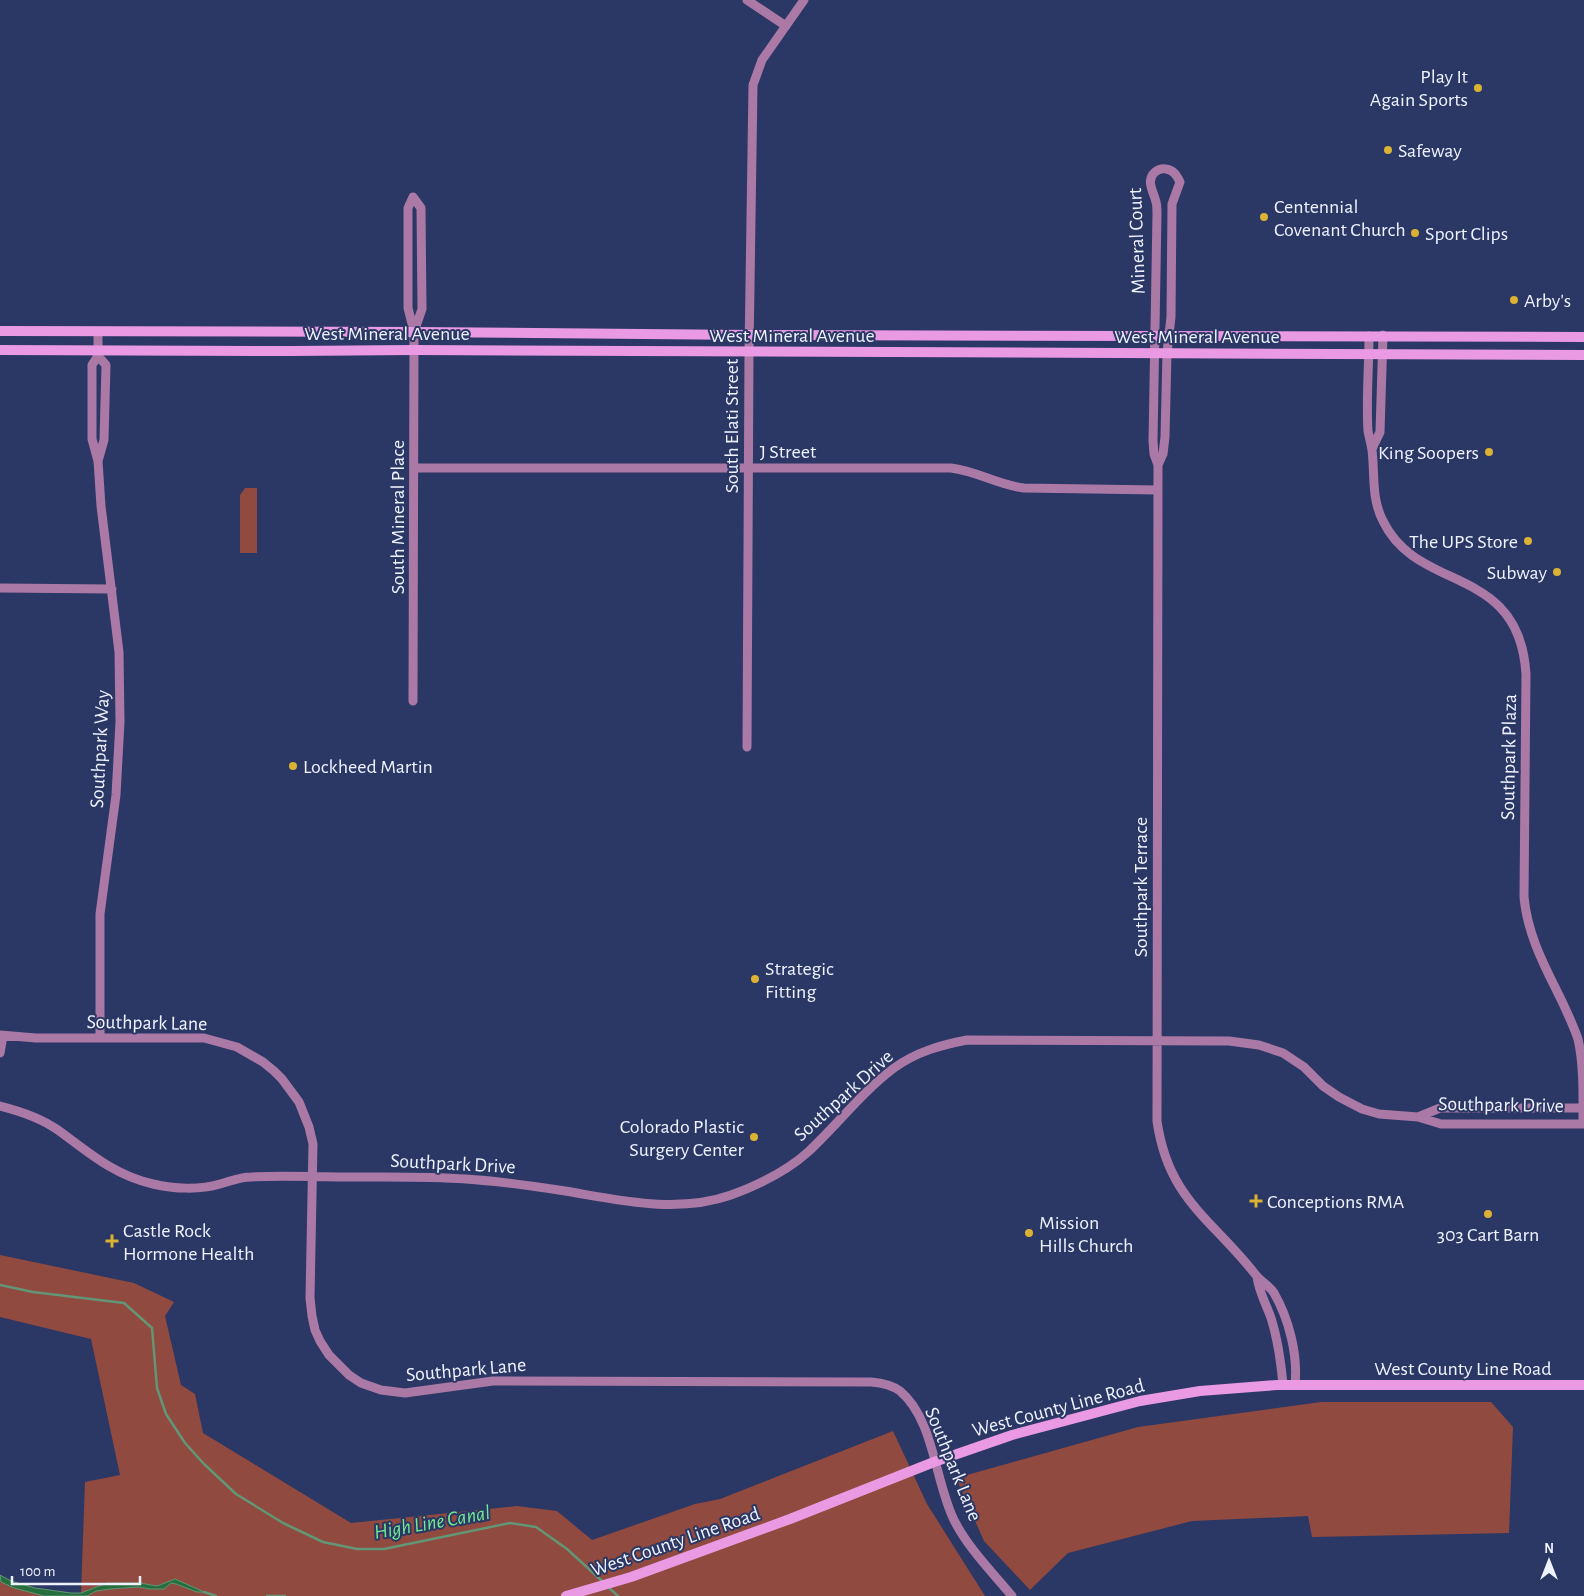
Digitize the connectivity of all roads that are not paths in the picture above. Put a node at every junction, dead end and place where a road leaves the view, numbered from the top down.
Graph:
1 (747, 0) edge
2 (804, 0) edge
3 (786, 26) junction
4 (0, 332) edge
5 (98, 332) junction
6 (414, 332) junction
7 (750, 335) junction
8 (1154, 335) junction
9 (1169, 335) junction
10 (1369, 336) junction
11 (1383, 336) junction
12 (1584, 337) edge
13 (0, 350) edge
14 (415, 350) junction
15 (749, 352) junction
16 (1369, 352) junction
17 (1383, 352) junction
18 (98, 353) junction
19 (1153, 353) junction
20 (1167, 353) junction
21 (1584, 355) edge
22 (1372, 449) junction
23 (98, 461) junction
24 (1158, 465) junction
25 (414, 468) junction
26 (748, 468) junction
27 (1158, 490) junction
28 (0, 588) edge
29 (112, 589) junction
30 (413, 701) dead end
31 (748, 746) dead end
32 (2, 1035) edge
33 (100, 1038) junction
34 (1156, 1041) junction
35 (0, 1053) edge
36 (0, 1106) edge
37 (1583, 1108) edge
38 (1418, 1117) junction
39 (1583, 1124) edge
40 (311, 1177) junction
41 (1257, 1277) junction
42 (1295, 1384) junction
43 (1282, 1385) junction
44 (1584, 1385) edge
45 (934, 1462) junction
46 (566, 1596) edge
47 (1012, 1596) edge

1 - 3 street
2 - 3 street, South Elati Street
3 - 7 street, South Elati Street
4 - 5 main road, West Mineral Avenue
5 - 6 main road, West Mineral Avenue
5 - 18 street, Southpark Way
6 - 6 street, South Mineral Place
6 - 7 main road, West Mineral Avenue
6 - 14 street, South Mineral Place
7 - 8 main road, West Mineral Avenue
7 - 15 street, South Elati Street
8 - 9 main road, West Mineral Avenue
8 - 9 street, Mineral Court
8 - 19 street, Southpark Terrace
9 - 10 main road, West Mineral Avenue
9 - 20 street, Mineral Court
10 - 11 main road, West Mineral Avenue
10 - 16 street, Southpark Plaza
11 - 12 main road, West Mineral Avenue
11 - 17 street, Southpark Plaza
13 - 18 main road, West Mineral Avenue
14 - 15 main road, West Mineral Avenue
14 - 18 main road, West Mineral Avenue
14 - 25 street, South Mineral Place
15 - 19 main road, West Mineral Avenue
15 - 26 street, South Elati Street
16 - 17 main road, West Mineral Avenue
16 - 20 main road, West Mineral Avenue
16 - 22 street, Southpark Plaza
17 - 21 main road, West Mineral Avenue
17 - 22 street, Southpark Plaza
18 - 23 street, Southpark Way
18 - 23 street, Southpark Way
19 - 20 main road, West Mineral Avenue
19 - 24 street, Southpark Terrace
20 - 24 street, Southpark Terrace
22 - 37 street, Southpark Plaza
23 - 29 street, Southpark Way
24 - 27 street, Southpark Terrace
25 - 26 street, J Street
25 - 30 street, South Mineral Place
26 - 27 street, J Street
26 - 31 street, South Elati Street
27 - 34 street, Southpark Terrace
28 - 29 street
29 - 33 street, Southpark Way
32 - 33 street, Southpark Lane
32 - 35 street
33 - 40 street, Southpark Lane
34 - 38 street, Southpark Drive
34 - 40 street, Southpark Drive
34 - 41 street, Southpark Terrace
36 - 40 street, Southpark Drive
37 - 38 street, Southpark Drive
37 - 39 street, Southpark Plaza
38 - 39 street, Southpark Drive
40 - 45 street, Southpark Lane
41 - 42 street, Southpark Terrace
41 - 43 street, Southpark Terrace
42 - 43 main road, West County Line Road
42 - 44 main road, West County Line Road
43 - 45 main road, West County Line Road
45 - 46 main road, West County Line Road
45 - 47 street, Southpark Lane

